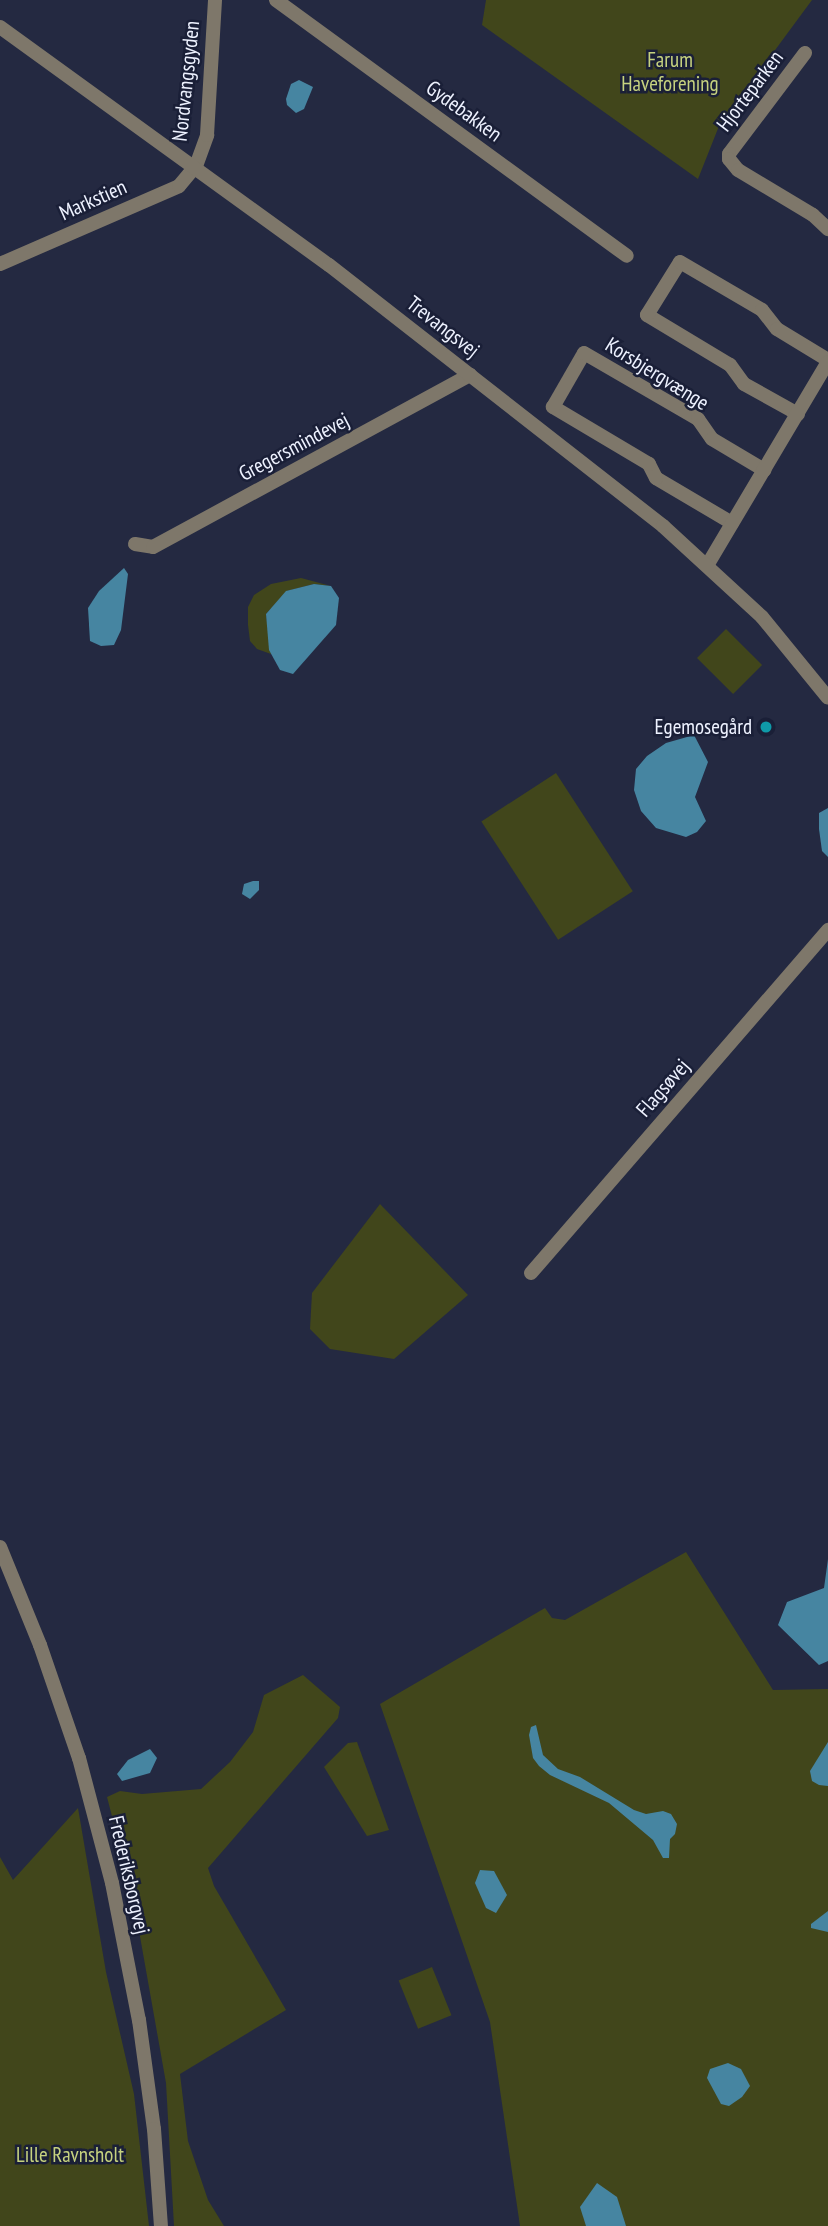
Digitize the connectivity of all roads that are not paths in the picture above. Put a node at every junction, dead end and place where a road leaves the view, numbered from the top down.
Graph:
1 (215, 0) edge
2 (276, 0) edge
3 (0, 27) edge
4 (805, 53) dead end
5 (196, 166) junction
6 (828, 229) edge
7 (627, 257) dead end
8 (0, 264) edge
9 (828, 361) edge
10 (470, 375) junction
11 (797, 414) junction
12 (764, 470) junction
13 (732, 523) junction
14 (135, 544) dead end
15 (708, 564) junction
16 (828, 698) edge
17 (828, 930) edge
18 (531, 1273) dead end
19 (0, 1547) edge
20 (160, 2226) edge

1 - 5 street, Nordvangsgyden
2 - 7 street, Gydebakken
3 - 5 street, Trevangsvej
4 - 6 street, Hjorteparken
5 - 8 street, Markstien
5 - 10 street, Trevangsvej
9 - 11 street, Korsbjergvænge
9 - 11 street, Korsbjergvænge
10 - 14 street, Gregersmindevej
10 - 15 street, Trevangsvej
11 - 12 street, Korsbjergvænge
12 - 13 street, Korsbjergvænge
12 - 13 street, Korsbjergvænge
13 - 15 street, Korsbjergvænge
15 - 16 street, Trevangsvej
17 - 18 street, Flagsøvej
19 - 20 street, Frederiksborgvej

